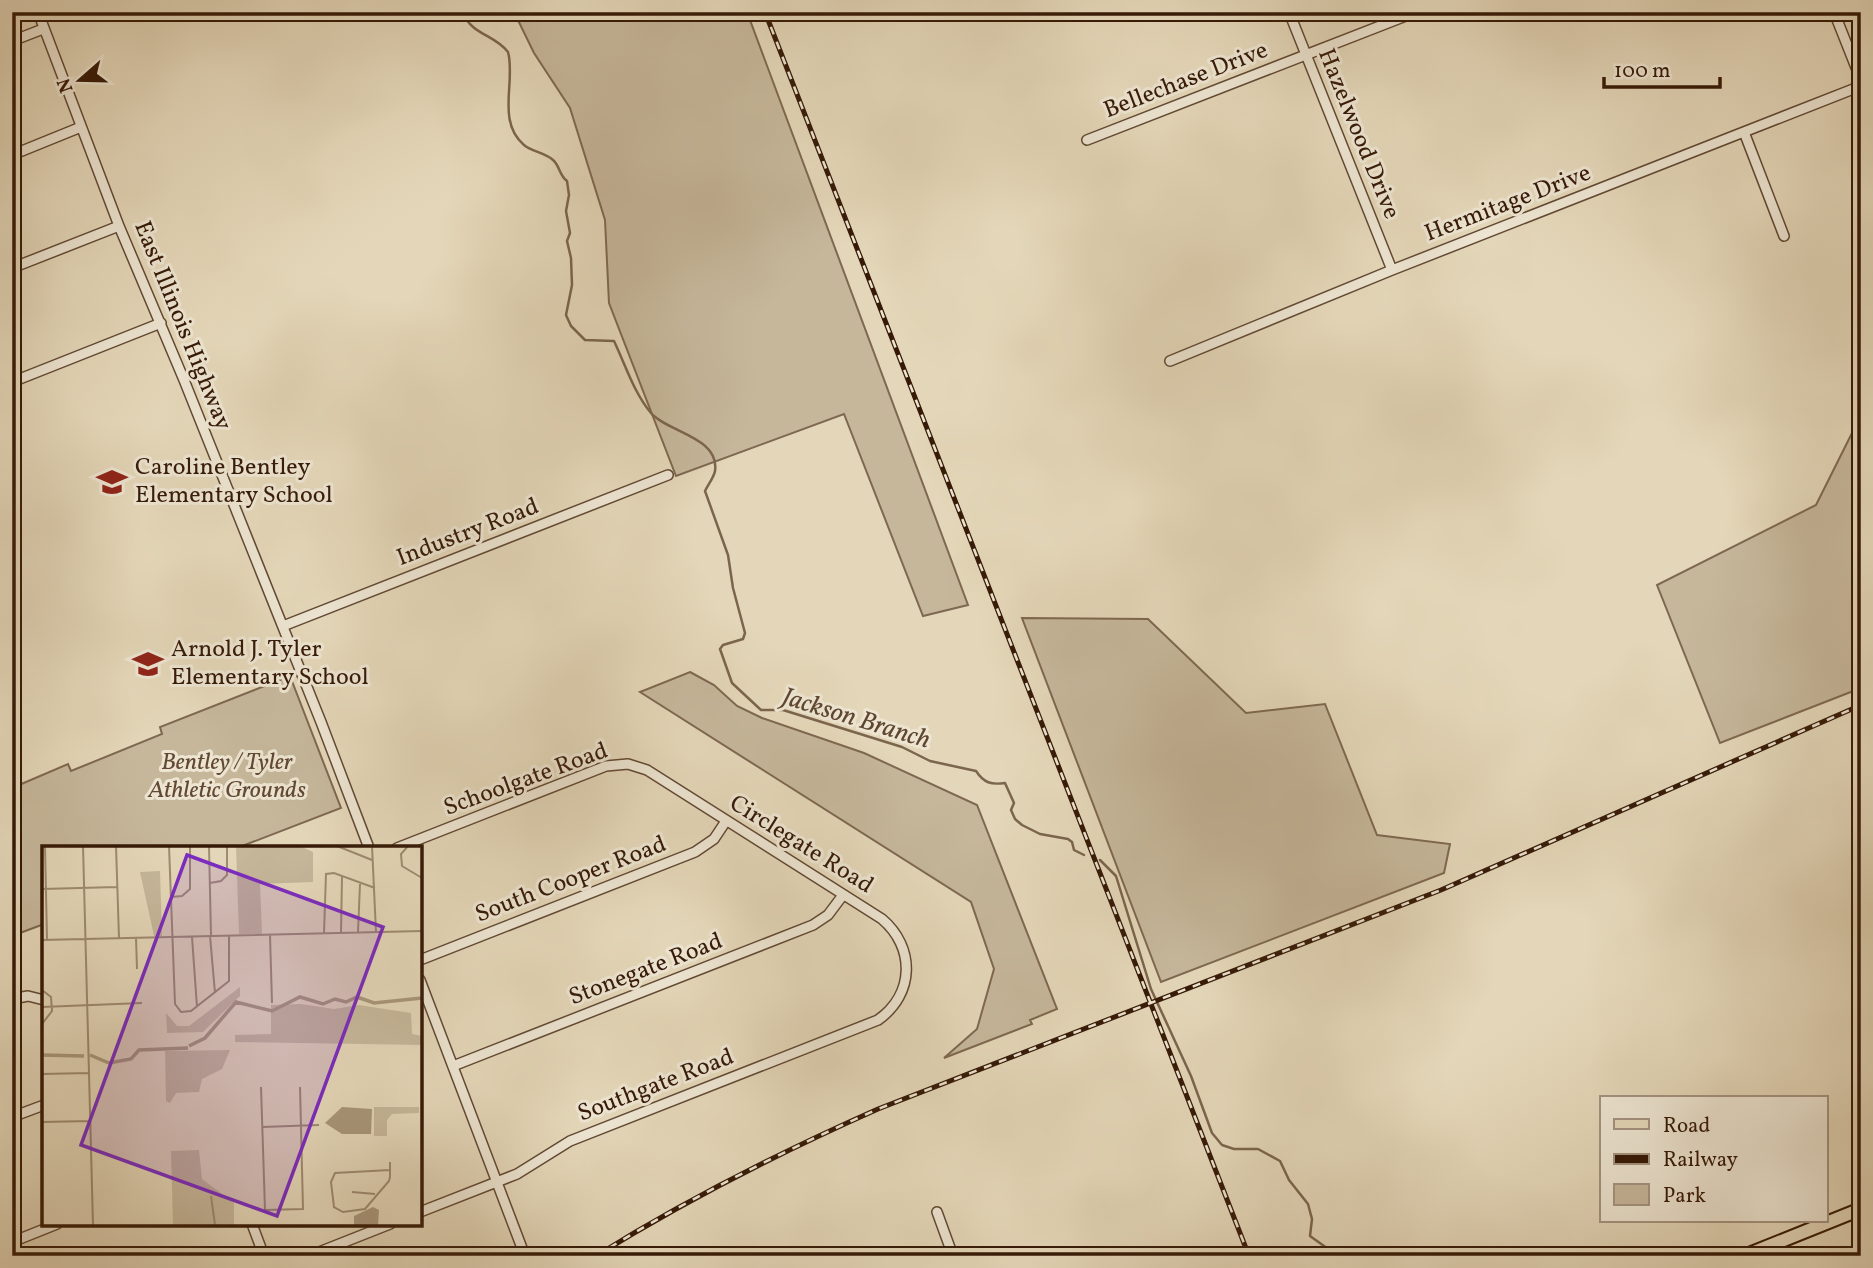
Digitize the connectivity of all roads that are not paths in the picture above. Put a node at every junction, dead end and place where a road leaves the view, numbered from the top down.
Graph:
1 (38, 12) edge
2 (1289, 12) edge
3 (1416, 12) edge
4 (1834, 12) edge
5 (43, 29) junction
6 (12, 41) edge
7 (1306, 56) junction
8 (1861, 80) edge
9 (1861, 86) edge
10 (81, 127) junction
11 (1744, 132) junction
12 (1087, 140) dead end
13 (12, 155) edge
14 (120, 226) junction
15 (1784, 236) dead end
16 (12, 268) edge
17 (1392, 270) junction
18 (161, 323) junction
19 (1170, 361) dead end
20 (12, 382) edge
21 (668, 475) dead end
22 (283, 626) junction
23 (628, 764) joint
24 (726, 821) junction
25 (368, 846) edge
26 (402, 846) edge
27 (843, 895) junction
28 (422, 959) edge
29 (422, 985) edge
30 (901, 993) joint
31 (12, 999) edge
32 (42, 999) edge
33 (453, 1066) junction
34 (42, 1106) edge
35 (12, 1117) edge
36 (497, 1182) junction
37 (1861, 1209) edge
38 (422, 1211) edge
39 (937, 1212) dead end
40 (52, 1226) edge
41 (253, 1226) edge
42 (382, 1226) edge
43 (12, 1242) edge
44 (264, 1256) edge
45 (309, 1256) edge
46 (525, 1256) edge
47 (953, 1256) edge
48 (1744, 1256) edge

1 - 5 street, East Illinois Highway
2 - 7 street, Hazelwood Drive
3 - 7 street, Bellechase Drive
4 - 8 street
5 - 6 street
5 - 10 street, East Illinois Highway
7 - 12 street, Bellechase Drive
7 - 17 street, Hazelwood Drive
9 - 11 street, Hermitage Drive
10 - 13 street
10 - 14 street, East Illinois Highway
11 - 15 street
11 - 17 street, Hermitage Drive
14 - 16 street
14 - 18 street, East Illinois Highway
17 - 19 street, Hermitage Drive
18 - 20 street
18 - 22 street, East Illinois Highway
21 - 22 street, Industry Road
22 - 25 street, East Illinois Highway
23 - 24 street, Circlegate Road
23 - 26 street, Schoolgate Road
24 - 27 street, Circlegate Road
24 - 28 street, South Cooper Road
27 - 30 street, Circlegate Road
27 - 33 street, Stonegate Road
29 - 33 street
30 - 36 street, Southgate Road
31 - 32 street
33 - 36 street
34 - 35 street
36 - 38 street, Southgate Road
36 - 46 street
37 - 48 main road
39 - 47 street
40 - 43 street
41 - 44 street
42 - 45 street

